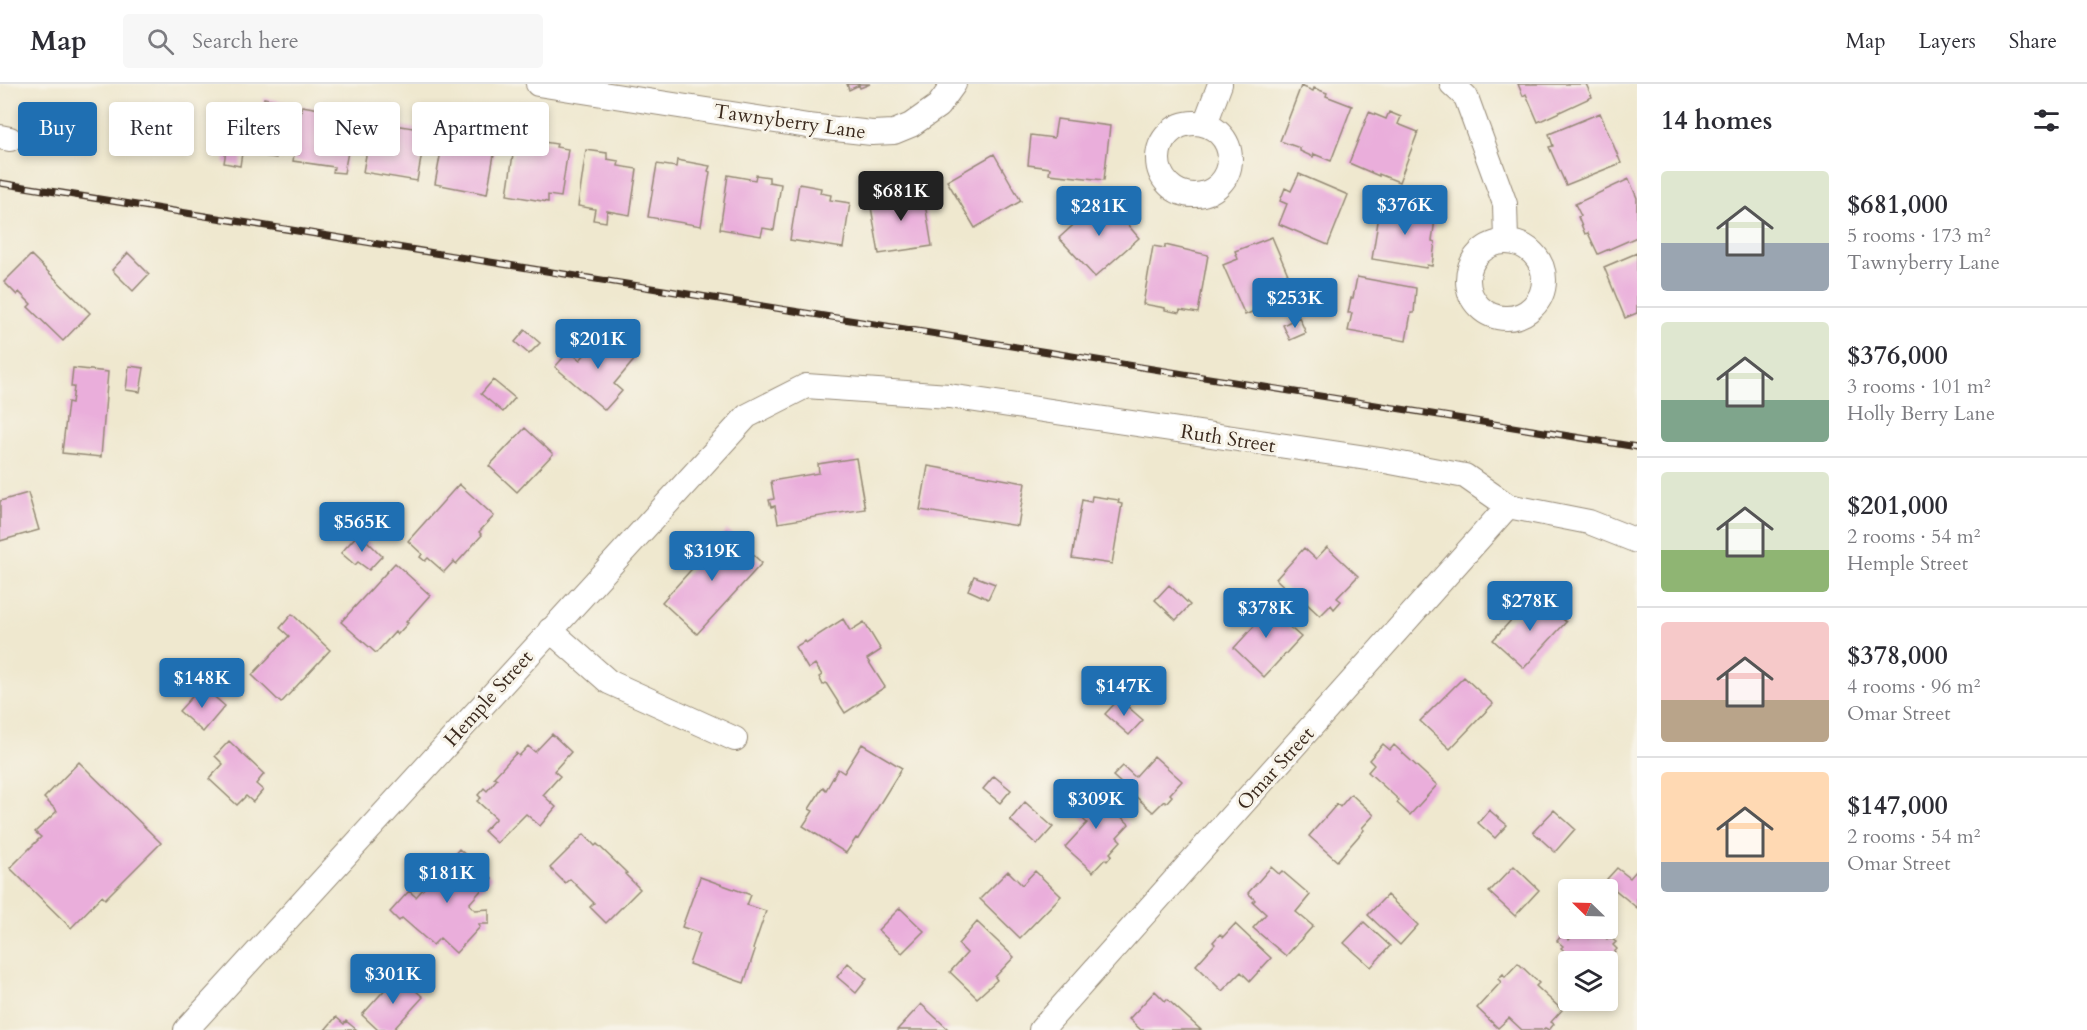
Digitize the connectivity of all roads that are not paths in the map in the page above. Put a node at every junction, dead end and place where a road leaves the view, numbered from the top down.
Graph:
1 (538, 84) edge
2 (954, 84) edge
3 (1220, 84) edge
4 (1452, 84) edge
5 (1205, 124) dead end
6 (1506, 242) dead end
7 (806, 386) joint
8 (1508, 506) junction
9 (1637, 541) edge
10 (550, 630) junction
11 (735, 739) dead end
12 (186, 1030) edge
13 (1041, 1030) edge

1 - 2 street, Tawnyberry Lane
3 - 5 street
4 - 6 street
7 - 8 street, Ruth Street
7 - 10 street, Hemple Street
8 - 9 street, Ruth Street
8 - 13 street, Omar Street
10 - 11 street
10 - 12 street, Hemple Street

